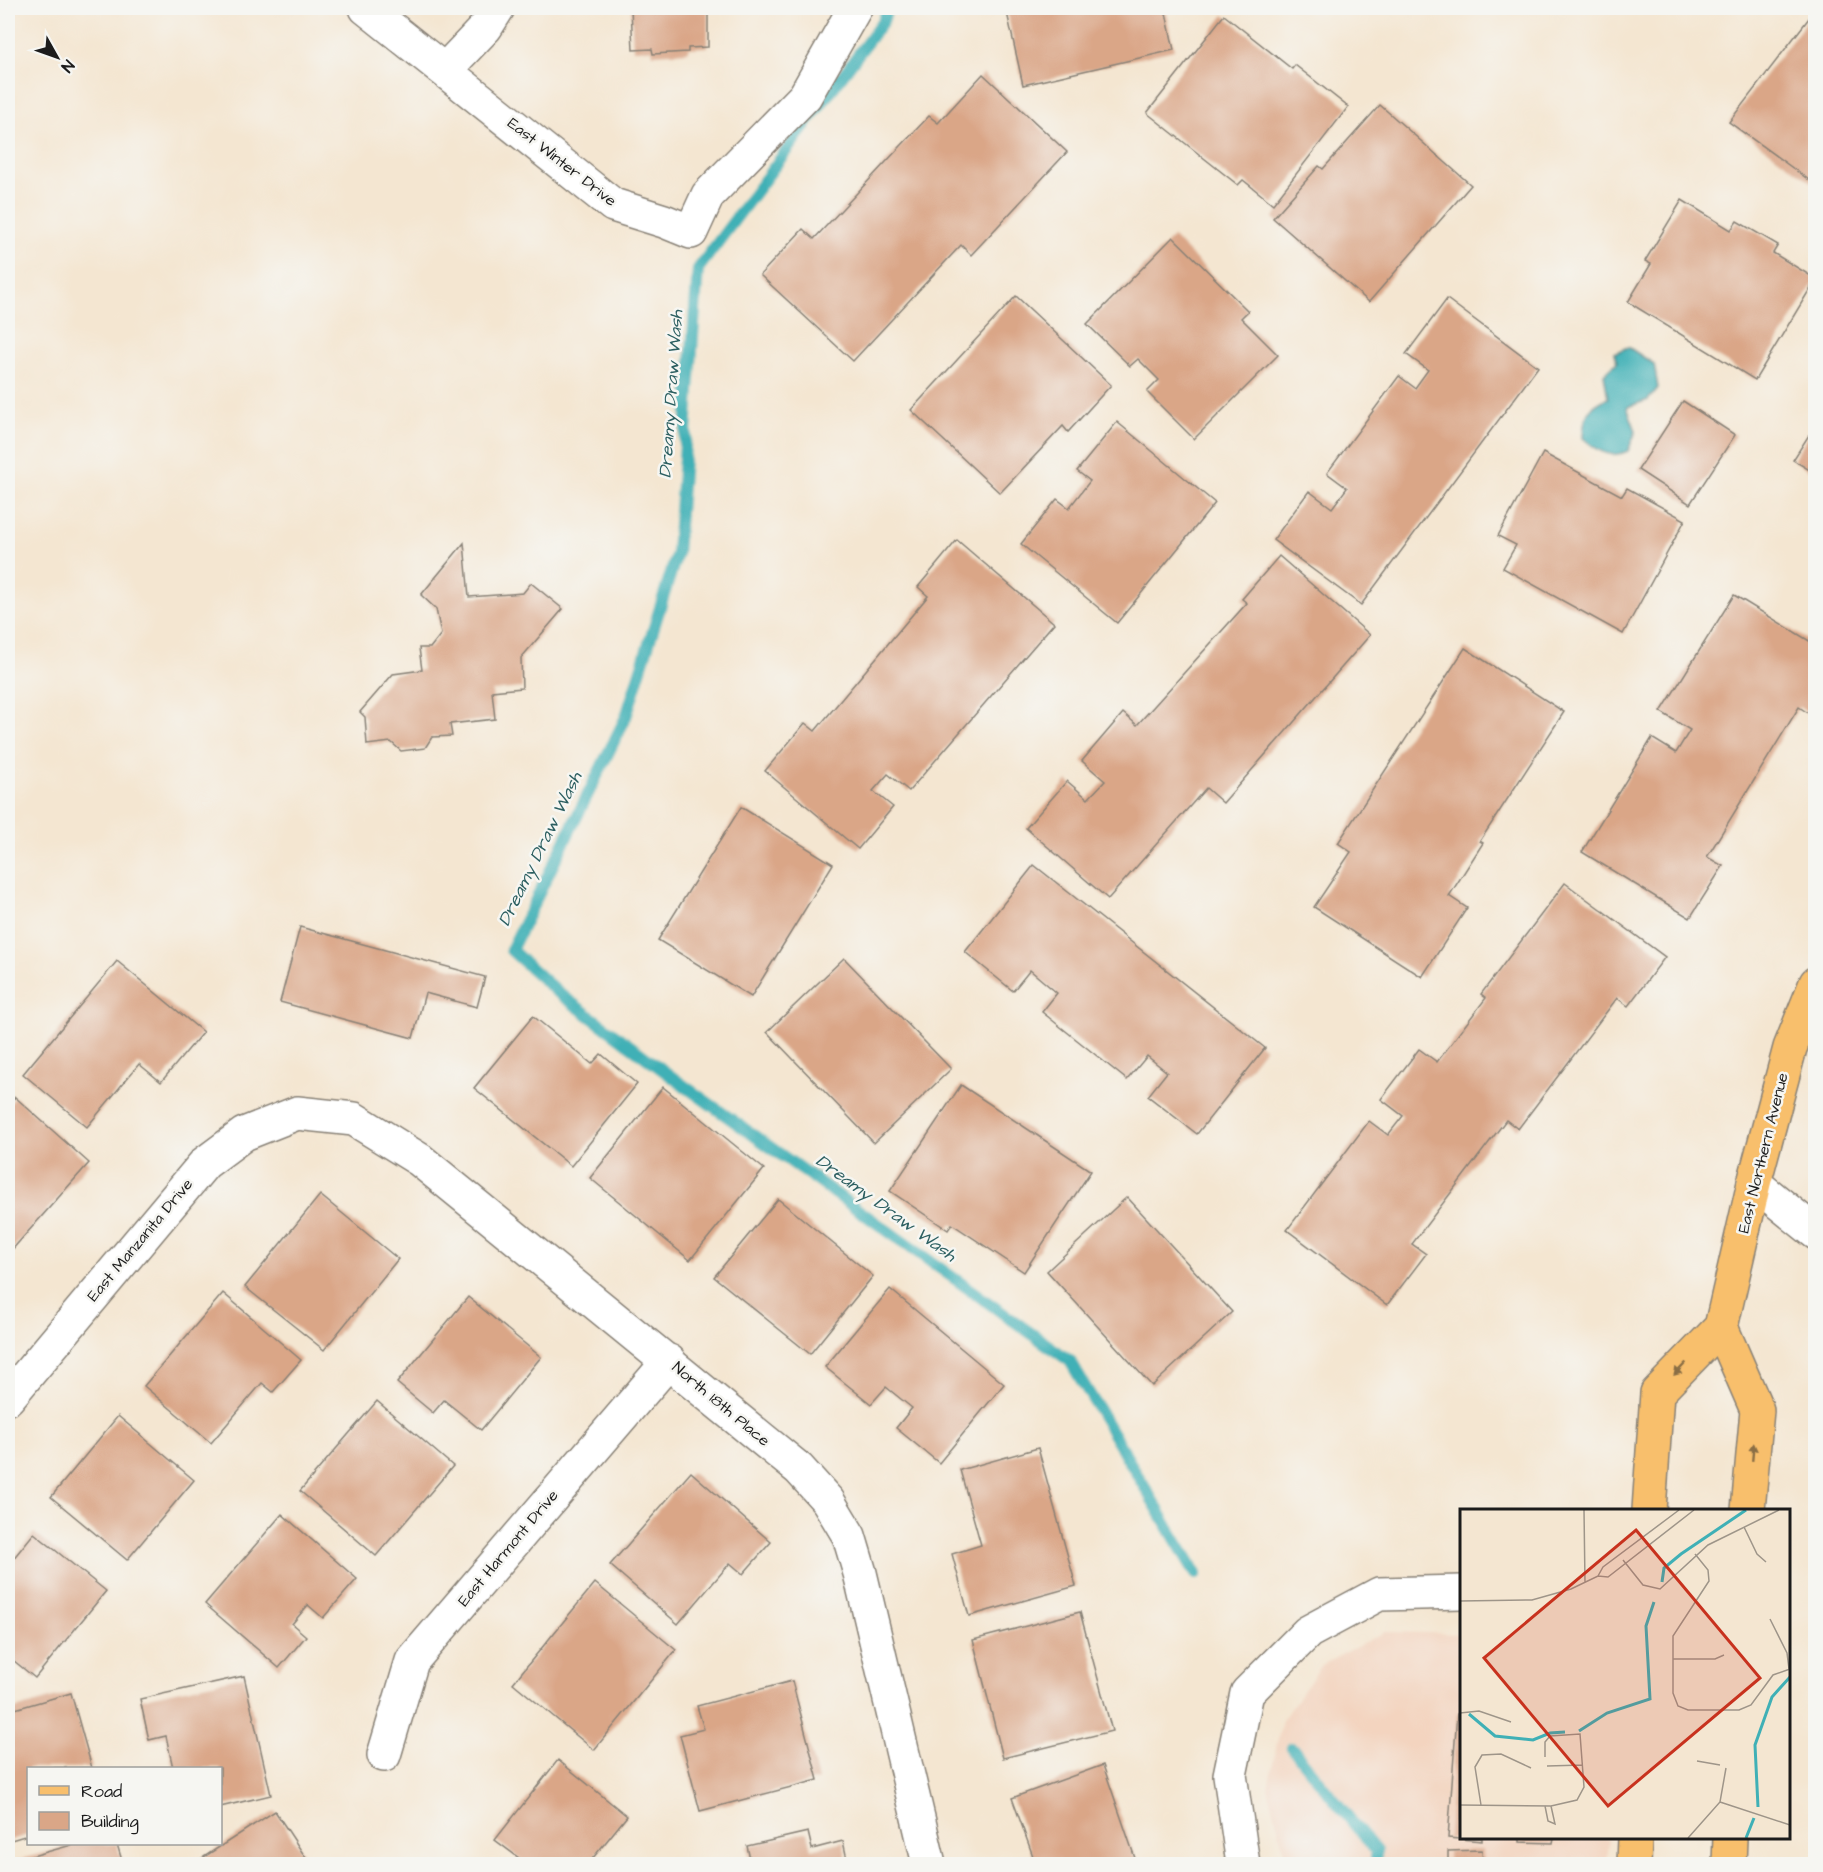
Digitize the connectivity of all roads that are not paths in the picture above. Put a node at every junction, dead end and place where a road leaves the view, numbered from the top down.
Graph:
1 (366, 8) edge
2 (498, 8) edge
3 (855, 8) edge
4 (445, 70) junction
5 (1815, 983) edge
6 (297, 1113) joint
7 (1754, 1183) junction
8 (1815, 1233) edge
9 (1721, 1327) junction
10 (669, 1361) junction
11 (8, 1398) edge
12 (1649, 1509) edge
13 (1748, 1509) edge
14 (1460, 1592) edge
15 (384, 1755) dead end
16 (1635, 1839) edge
17 (1730, 1839) edge
18 (929, 1864) edge
19 (1243, 1864) edge
20 (1634, 1864) edge
21 (1729, 1864) edge

1 - 4 street, East Winter Drive
2 - 4 street
3 - 4 street, East Winter Drive
5 - 7 main road, East Northern Avenue
6 - 10 street, North 18th Place
6 - 11 street, East Manzanita Drive
7 - 8 street
7 - 9 main road, East Northern Avenue
9 -> 12 main road
13 -> 9 main road
10 - 15 street, East Harmont Drive
10 - 18 street, North 18th Place
14 - 19 street
16 - 20 main road
17 - 21 main road

